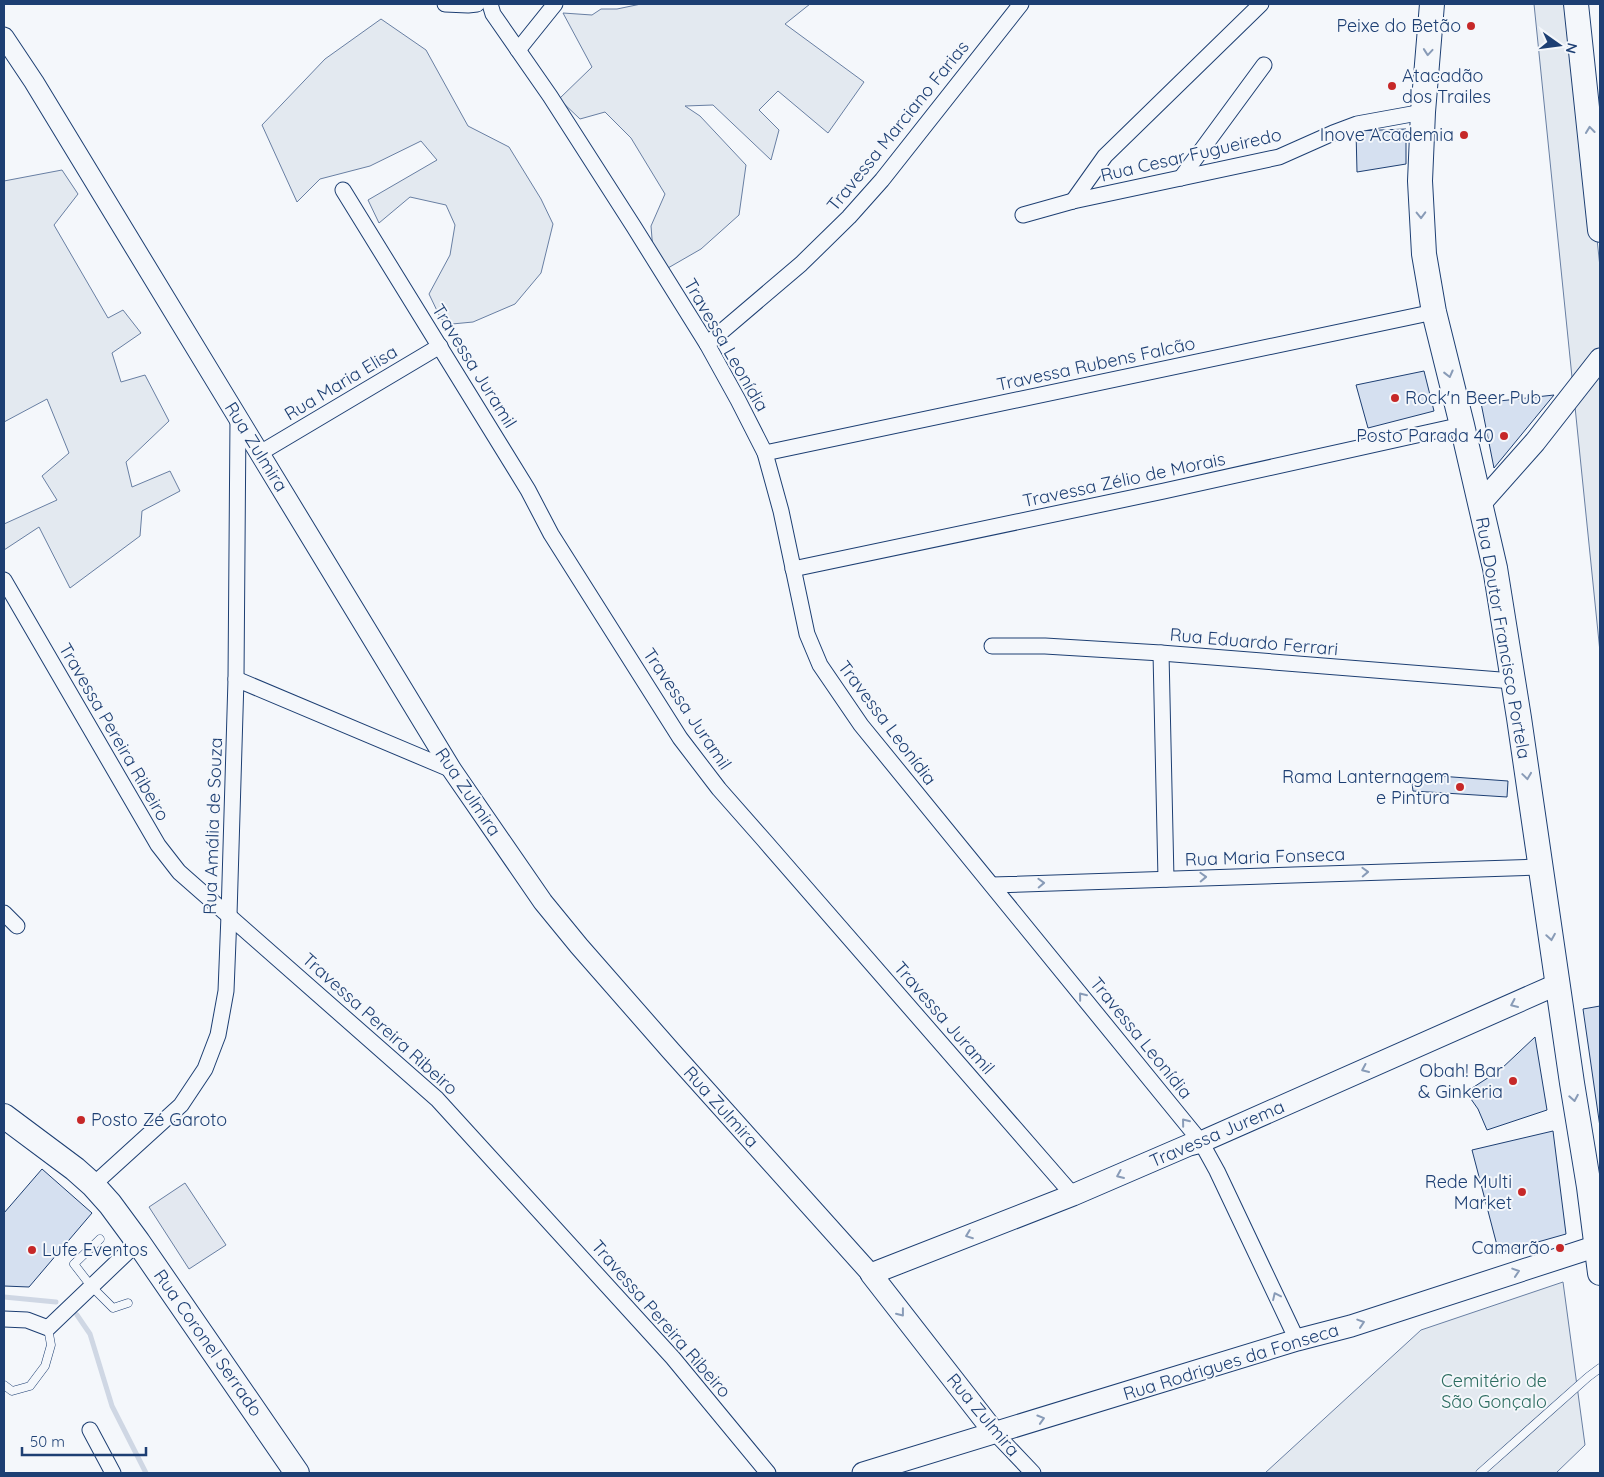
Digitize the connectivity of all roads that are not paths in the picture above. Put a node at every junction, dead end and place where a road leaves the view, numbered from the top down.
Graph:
1 (445, 4) edge
2 (478, 4) edge
3 (490, 4) edge
4 (556, 4) edge
5 (1021, 4) edge
6 (1261, 4) edge
7 (1432, 4) edge
8 (1576, 4) edge
9 (4, 37) edge
10 (518, 50) junction
11 (1264, 65) dead end
12 (1423, 112) junction
13 (1181, 178) junction
14 (343, 190) dead end
15 (1073, 201) junction
16 (1023, 216) dead end
17 (1600, 230) edge
18 (1434, 312) junction
19 (707, 344) junction
20 (440, 346) junction
21 (1600, 359) edge
22 (238, 418) junction
23 (1462, 425) junction
24 (260, 453) junction
25 (765, 453) junction
26 (1480, 504) junction
27 (794, 569) junction
28 (4, 580) edge
29 (992, 646) dead end
30 (1161, 654) junction
31 (236, 679) junction
32 (1513, 681) junction
33 (452, 770) junction
34 (1540, 867) junction
35 (1166, 879) junction
36 (992, 885) junction
37 (4, 913) edge
38 (230, 915) junction
39 (17, 926) dead end
40 (1558, 984) junction
41 (4, 1116) edge
42 (1202, 1142) junction
43 (1595, 1182) edge
44 (93, 1185) junction
45 (1073, 1195) junction
46 (100, 1239) dead end
47 (138, 1242) junction
48 (1597, 1246) junction
49 (1600, 1273) edge
50 (871, 1274) junction
51 (91, 1286) junction
52 (128, 1303) dead end
53 (4, 1319) edge
54 (48, 1328) junction
55 (1297, 1340) junction
56 (1600, 1368) edge
57 (4, 1385) edge
58 (90, 1430) dead end
59 (994, 1432) junction
60 (113, 1473) edge
61 (297, 1473) edge
62 (768, 1473) edge
63 (863, 1473) edge
64 (1033, 1473) edge
65 (1480, 1473) edge

1 - 2 street
3 - 10 street, Travessa Leonídia
4 - 10 street
5 - 19 street, Travessa Marciano Farias
6 - 15 street
7 -> 12 main road, Rua Doutor Francisco Portela
17 -> 8 main road
9 - 22 street, Rua Zulmira
10 - 19 street, Travessa Leonídia
11 - 13 street
12 - 13 street, Rua Cesar Fugueiredo
12 -> 18 main road, Rua Doutor Francisco Portela
13 - 15 street, Rua Cesar Fugueiredo
14 - 20 street, Travessa Juramil
15 - 16 street, Rua Cesar Fugueiredo
18 -> 23 main road, Rua Doutor Francisco Portela
18 - 25 street, Travessa Rubens Falcão
19 - 25 street, Travessa Leonídia
20 - 24 street, Rua Maria Elisa
20 - 45 street, Travessa Juramil
21 - 26 main road
22 - 24 street, Rua Zulmira
22 - 31 street, Rua Amália de Souza
23 - 26 main road, Rua Doutor Francisco Portela
23 - 27 street, Travessa Zélio de Morais
24 - 33 street, Rua Zulmira
25 - 27 street, Travessa Leonídia
26 - 32 main road, Rua Doutor Francisco Portela
27 - 36 street, Travessa Leonídia
28 - 38 street, Travessa Pereira Ribeiro
29 - 30 street, Rua Eduardo Ferrari
30 - 32 street, Rua Eduardo Ferrari
30 - 35 street
31 - 33 street
31 - 38 street, Rua Amália de Souza
32 -> 34 main road, Rua Doutor Francisco Portela
33 - 50 street, Rua Zulmira
35 -> 34 street, Rua Maria Fonseca
34 -> 40 main road, Rua Doutor Francisco Portela
36 -> 35 street, Rua Maria Fonseca
42 -> 36 street, Travessa Leonídia
37 - 39 street
38 - 44 street, Rua Amália de Souza
38 - 62 street, Travessa Pereira Ribeiro
40 -> 42 main road, Travessa Jurema
40 -> 43 main road, Rua Doutor Francisco Portela
41 - 44 main road, Rua Coronel Serrado
42 -> 45 main road, Travessa Jurema
55 -> 42 street, Travessa Leonídia
43 - 48 main road, Rua Doutor Francisco Portela
44 - 47 main road, Rua Coronel Serrado
45 -> 50 main road, Travessa Jurema
46 - 51 lane
47 - 51 street
47 - 61 main road, Rua Coronel Serrado
48 - 49 main road, Rua Doutor Francisco Portela
55 -> 48 main road, Rua Rodrigues da Fonseca
50 -> 59 main road, Rua Zulmira
51 - 52 lane
51 - 54 street
53 - 54 street
54 - 57 lane
59 -> 55 main road, Rua Rodrigues da Fonseca
56 - 65 lane
58 - 60 street
59 - 63 main road, Rua Rodrigues da Fonseca
59 - 64 street, Rua Zulmira

